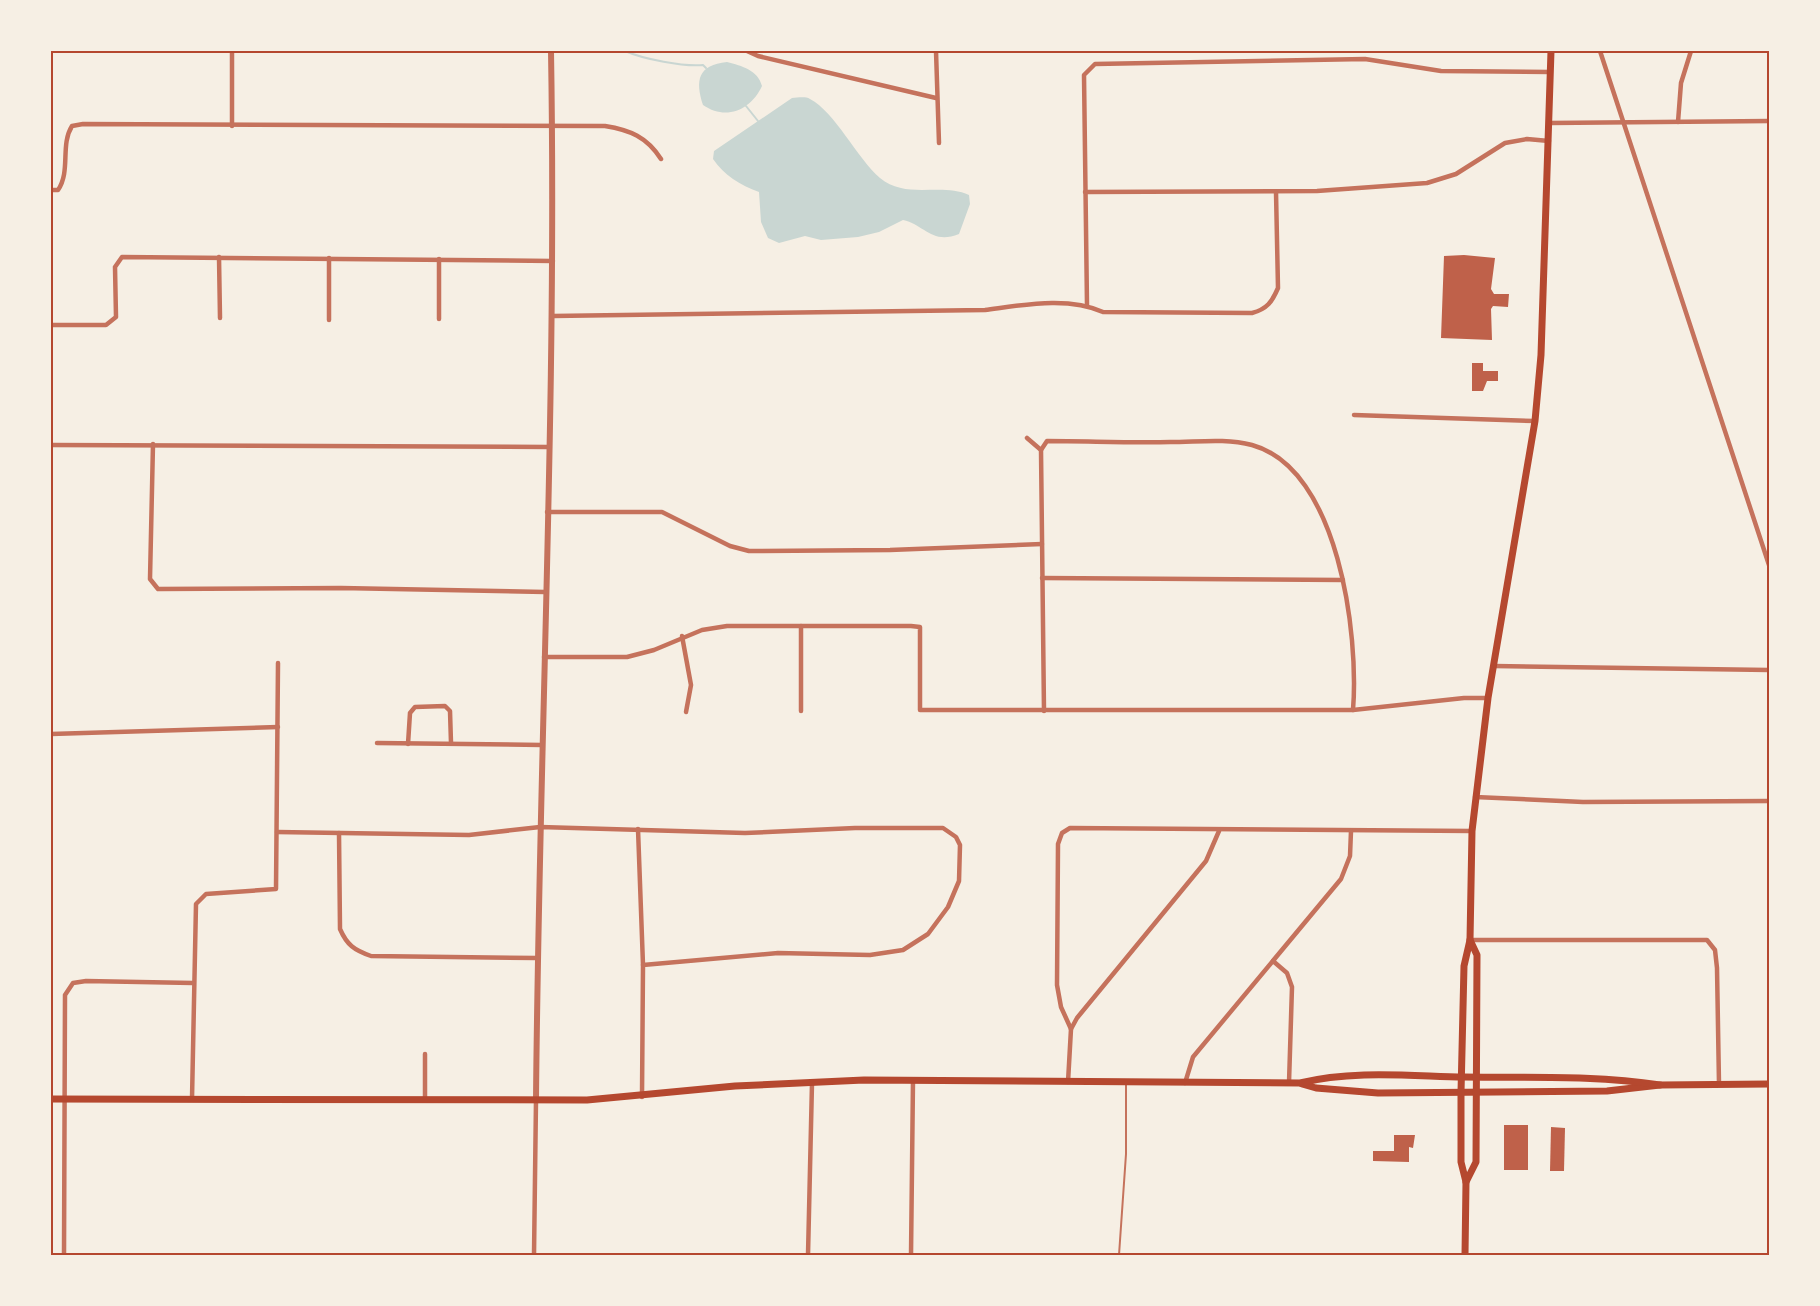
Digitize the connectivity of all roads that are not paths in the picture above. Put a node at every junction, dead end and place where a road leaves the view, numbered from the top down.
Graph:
1 (232, 51) edge
2 (551, 51) edge
3 (747, 51) edge
4 (936, 51) edge
5 (1551, 51) edge
6 (1600, 51) edge
7 (1691, 51) edge
8 (1551, 72) junction
9 (936, 98) junction
10 (1623, 122) junction
11 (1678, 122) junction
12 (1769, 122) edge
13 (1550, 123) junction
14 (232, 126) junction
15 (552, 127) junction
16 (1549, 141) junction
17 (939, 143) dead end
18 (661, 159) dead end
19 (51, 190) edge
20 (1085, 192) junction
21 (1276, 192) junction
22 (219, 257) junction
23 (328, 258) junction
24 (439, 259) junction
25 (553, 261) junction
26 (1087, 305) junction
27 (553, 316) junction
28 (220, 318) dead end
29 (439, 319) dead end
30 (329, 320) dead end
31 (51, 325) edge
32 (1354, 415) dead end
33 (1535, 421) junction
34 (1027, 438) dead end
35 (153, 444) junction
36 (51, 445) edge
37 (548, 447) junction
38 (1041, 450) junction
39 (546, 512) junction
40 (1042, 544) junction
41 (1769, 565) edge
42 (1042, 578) junction
43 (1343, 580) junction
44 (545, 592) junction
45 (801, 626) junction
46 (682, 636) junction
47 (544, 657) junction
48 (278, 663) dead end
49 (1494, 666) junction
50 (1769, 670) edge
51 (1488, 698) junction
52 (1353, 710) junction
53 (801, 711) dead end
54 (1044, 711) junction
55 (686, 712) dead end
56 (278, 726) junction
57 (51, 734) edge
58 (377, 743) dead end
59 (451, 743) junction
60 (408, 744) junction
61 (542, 744) junction
62 (1475, 797) junction
63 (1769, 801) edge
64 (540, 827) junction
65 (638, 830) junction
66 (1219, 831) junction
67 (1351, 831) junction
68 (1472, 831) junction
69 (277, 832) junction
70 (339, 833) junction
71 (1470, 940) junction
72 (537, 957) junction
73 (1273, 961) junction
74 (643, 965) junction
75 (193, 983) junction
76 (1071, 1029) junction
77 (425, 1054) dead end
78 (1461, 1077) junction
79 (1478, 1077) junction
80 (913, 1080) junction
81 (1068, 1082) junction
82 (1126, 1082) junction
83 (812, 1083) junction
84 (1185, 1083) junction
85 (1289, 1083) junction
86 (1299, 1083) junction
87 (1719, 1084) junction
88 (1769, 1084) edge
89 (1660, 1086) junction
90 (1478, 1092) junction
91 (1461, 1093) junction
92 (642, 1097) junction
93 (51, 1099) edge
94 (64, 1099) junction
95 (192, 1099) junction
96 (425, 1100) junction
97 (536, 1100) junction
98 (1466, 1182) junction
99 (64, 1255) edge
100 (534, 1255) edge
101 (808, 1255) edge
102 (910, 1255) edge
103 (1119, 1255) edge
104 (1465, 1255) edge

1 - 14 street
2 - 15 street
3 - 9 street
4 - 9 street
5 - 8 main road
6 - 10 street
7 - 11 street
8 - 13 main road
8 - 20 street
9 - 17 street
10 - 11 street
10 - 13 street
10 - 41 street
11 - 12 street
13 - 16 main road
14 - 15 street
14 - 19 street
15 - 18 street
15 - 25 street
16 - 21 street
16 - 33 main road
20 - 21 street
20 - 26 street
21 - 26 street
22 - 23 street
22 - 28 street
22 - 31 street
23 - 24 street
23 - 30 street
24 - 25 street
24 - 29 street
25 - 27 street
26 - 27 street
27 - 37 street
32 - 33 street
33 - 49 main road
34 - 38 street
35 - 36 street
35 - 37 street
35 - 44 street
37 - 39 street
38 - 40 street
38 - 43 street
39 - 40 street
39 - 44 street
40 - 42 street
42 - 43 street
42 - 54 street
43 - 52 street
44 - 47 street
45 - 46 street
45 - 53 street
45 - 54 street
46 - 47 street
46 - 55 street
47 - 61 street
48 - 56 street
49 - 50 street
49 - 51 main road
51 - 52 street
51 - 62 main road
52 - 54 street
56 - 57 street
56 - 69 street
58 - 60 street
59 - 60 street
59 - 60 street
59 - 61 street
61 - 64 street
62 - 63 street
62 - 68 main road
64 - 65 street
64 - 70 street
64 - 72 street
65 - 74 street
65 - 74 street
66 - 67 street
66 - 76 street
66 - 76 street
67 - 68 street
67 - 73 street
68 - 71 main road
69 - 70 street
69 - 75 street
70 - 72 street
71 - 78 main road
71 - 79 main road
71 - 87 street
72 - 97 street
73 - 84 street
73 - 85 street
74 - 92 street
75 - 94 street
75 - 95 street
76 - 81 street
77 - 96 street
78 - 79 main road
78 - 86 main road
78 - 91 main road
79 - 89 main road
79 - 90 main road
80 - 81 main road
80 - 83 main road
80 - 102 street
81 - 82 main road
82 - 84 main road
82 - 103 lane
83 - 92 main road
83 - 101 street
84 - 85 main road
85 - 86 main road
86 - 91 main road
87 - 88 main road
87 - 89 main road
89 - 90 main road
90 - 91 main road
90 - 98 main road
91 - 98 main road
92 - 97 main road
93 - 94 main road
94 - 95 main road
94 - 99 street
95 - 96 main road
96 - 97 main road
97 - 100 street
98 - 104 main road

